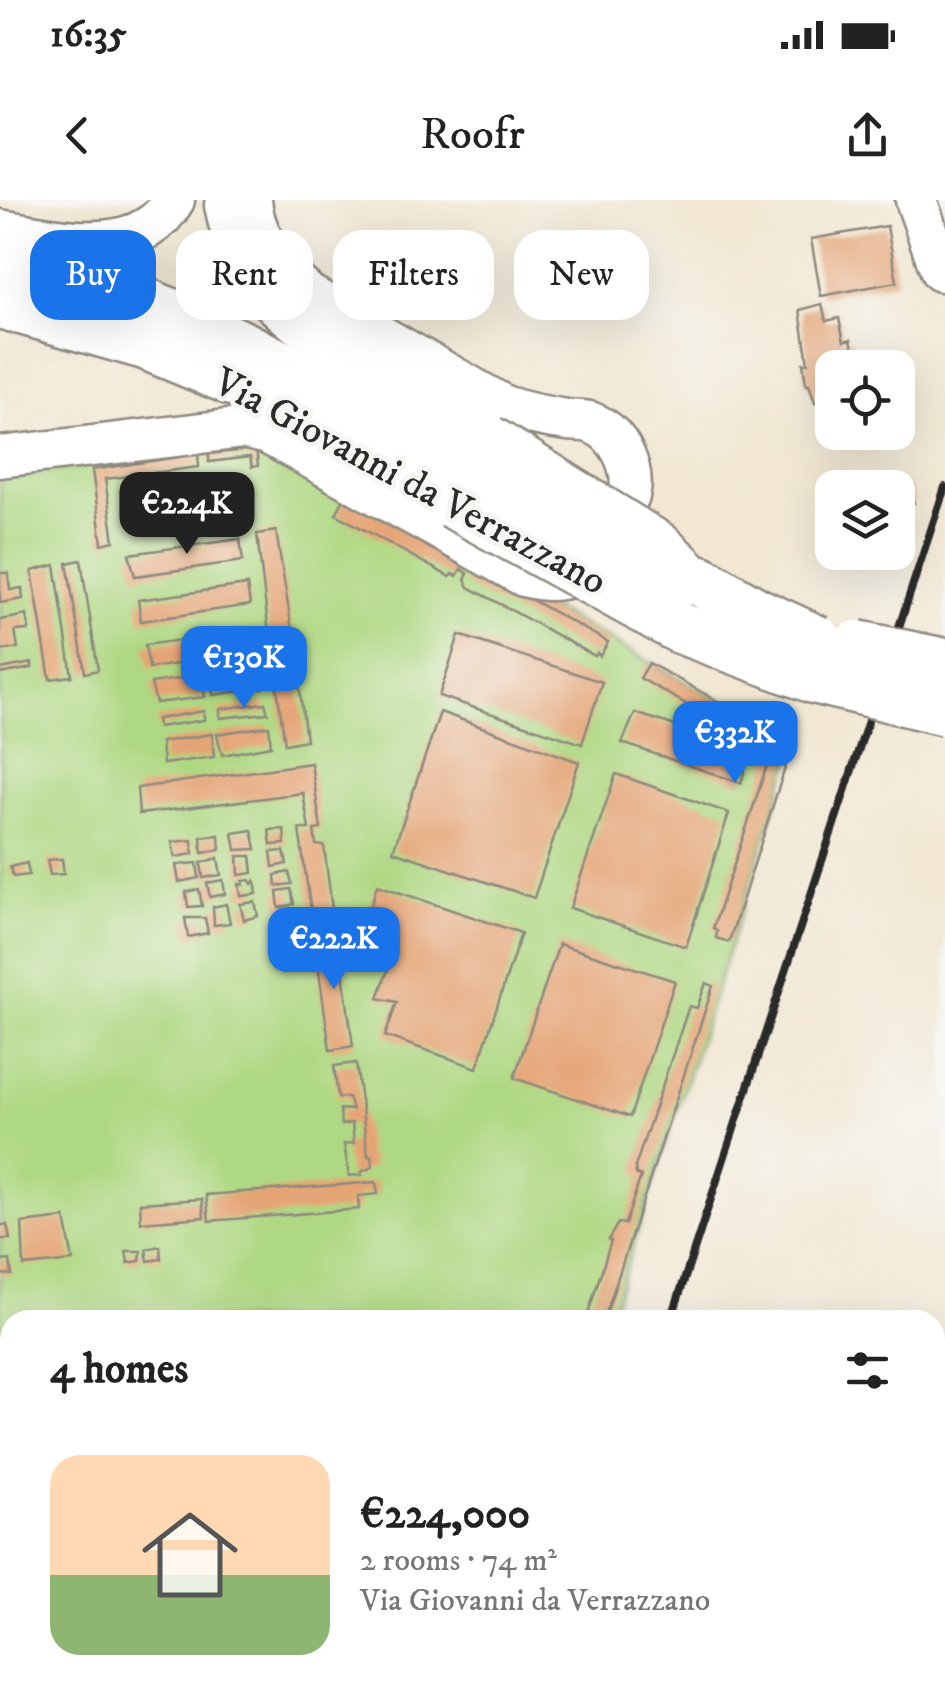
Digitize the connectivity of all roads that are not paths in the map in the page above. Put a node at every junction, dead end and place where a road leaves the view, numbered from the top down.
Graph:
1 (174, 200) edge
2 (224, 200) edge
3 (251, 200) edge
4 (916, 200) edge
5 (0, 230) edge
6 (0, 259) edge
7 (941, 272) dead end
8 (0, 303) edge
9 (0, 457) edge
10 (471, 470) junction
11 (680, 628) junction
12 (815, 659) junction
13 (945, 664) edge
14 (945, 693) edge
15 (945, 710) edge
16 (945, 741) edge

1 - 5 street
2 - 10 street
3 - 9 street
4 - 7 street
6 - 10 main road, Via Giovanni da Verrazzano
8 - 10 main road, Via Giovanni da Verrazzano
10 - 11 main road, Via Giovanni da Verrazzano, bridge
10 - 12 main road, Via Giovanni da Verrazzano, bridge
11 - 12 main road, Via Giovanni da Verrazzano, bridge
11 - 16 main road, bridge
12 - 13 main road, bridge
12 - 14 main road, Via Giovanni da Verrazzano
12 - 15 main road, bridge

